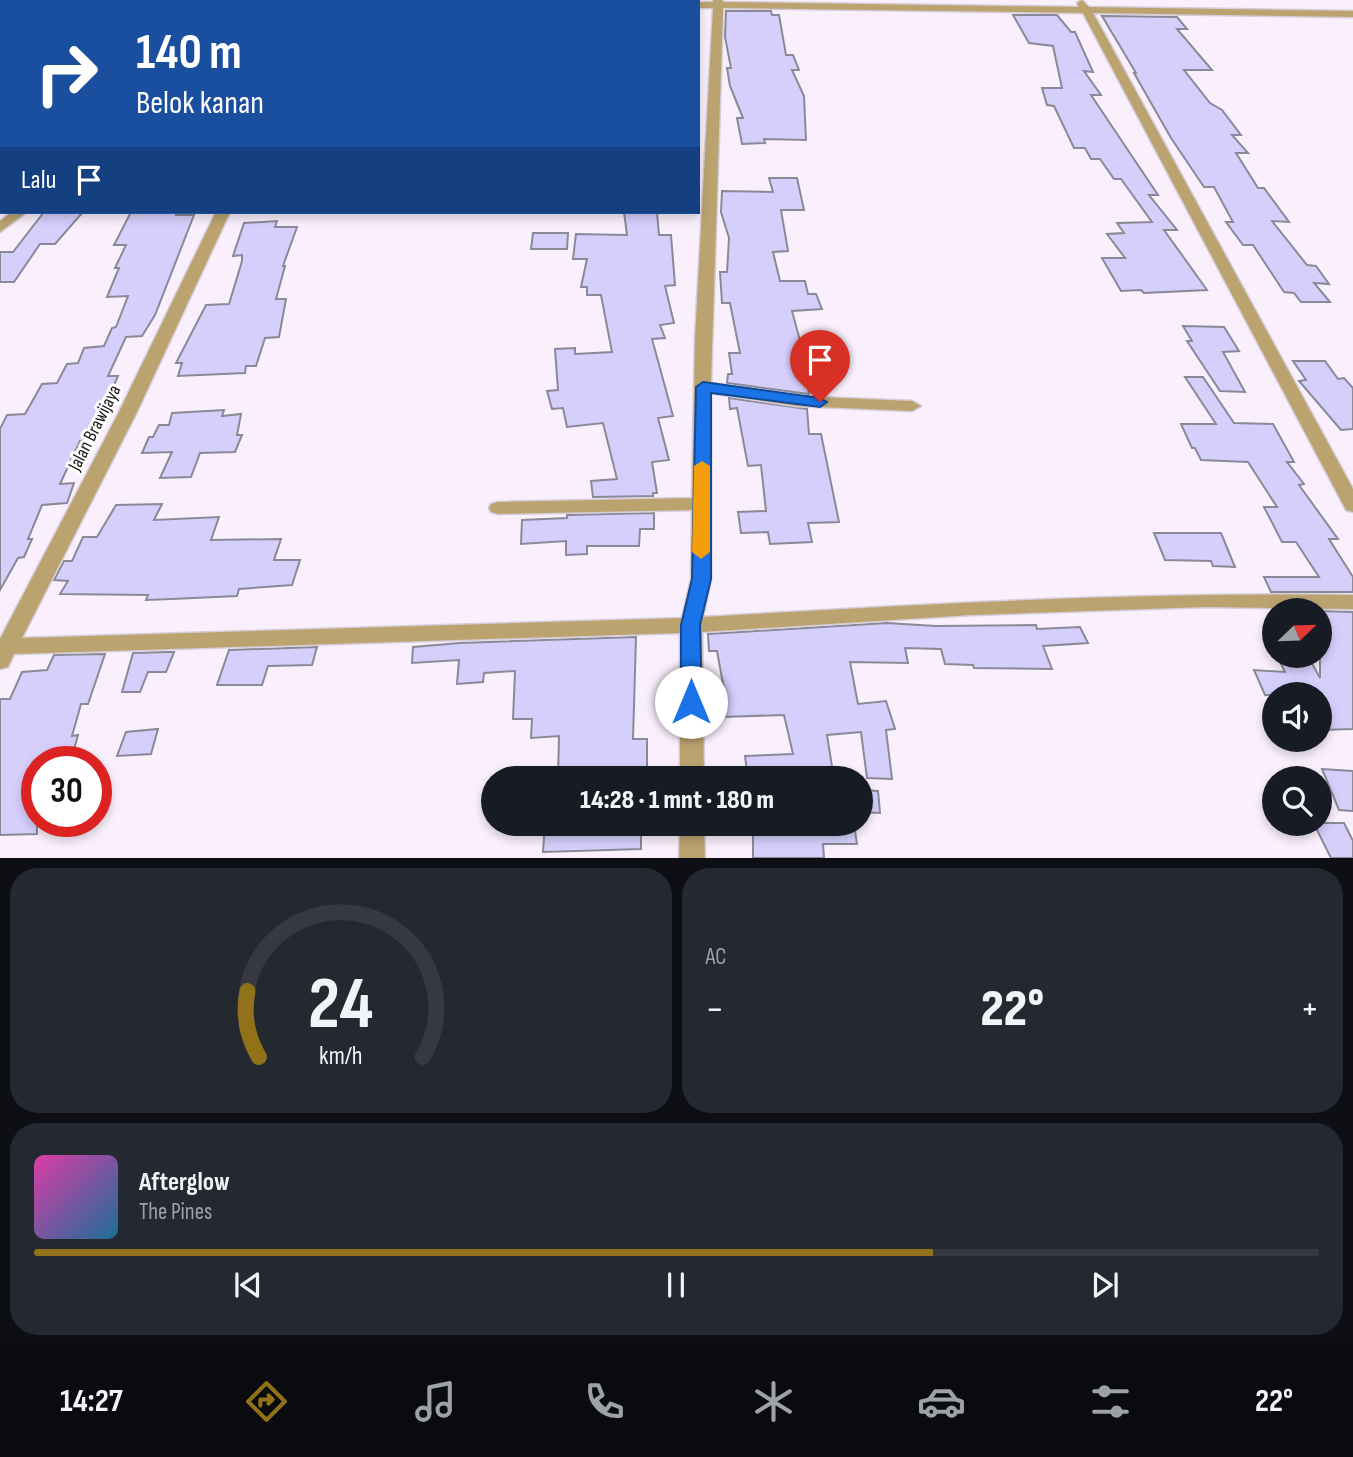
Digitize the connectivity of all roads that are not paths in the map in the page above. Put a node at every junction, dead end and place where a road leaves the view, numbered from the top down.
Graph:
1 (718, 2) edge
2 (700, 5) edge
3 (1084, 5) edge
4 (1353, 15) edge
5 (18, 214) edge
6 (222, 214) edge
7 (0, 228) edge
8 (703, 387) junction
9 (912, 406) dead end
10 (702, 504) junction
11 (1353, 506) edge
12 (498, 508) dead end
13 (1353, 602) edge
14 (691, 625) junction
15 (3, 652) edge
16 (692, 766) edge
17 (692, 836) edge
18 (692, 858) edge

1 - 2 street
1 - 3 street
1 - 8 street
3 - 4 street
3 - 11 street
5 - 7 street
6 - 15 street, Jalan Brawijaya
8 - 9 street
8 - 10 street
10 - 12 street
10 - 14 street
13 - 14 street
14 - 15 street
14 - 16 street
17 - 18 street

